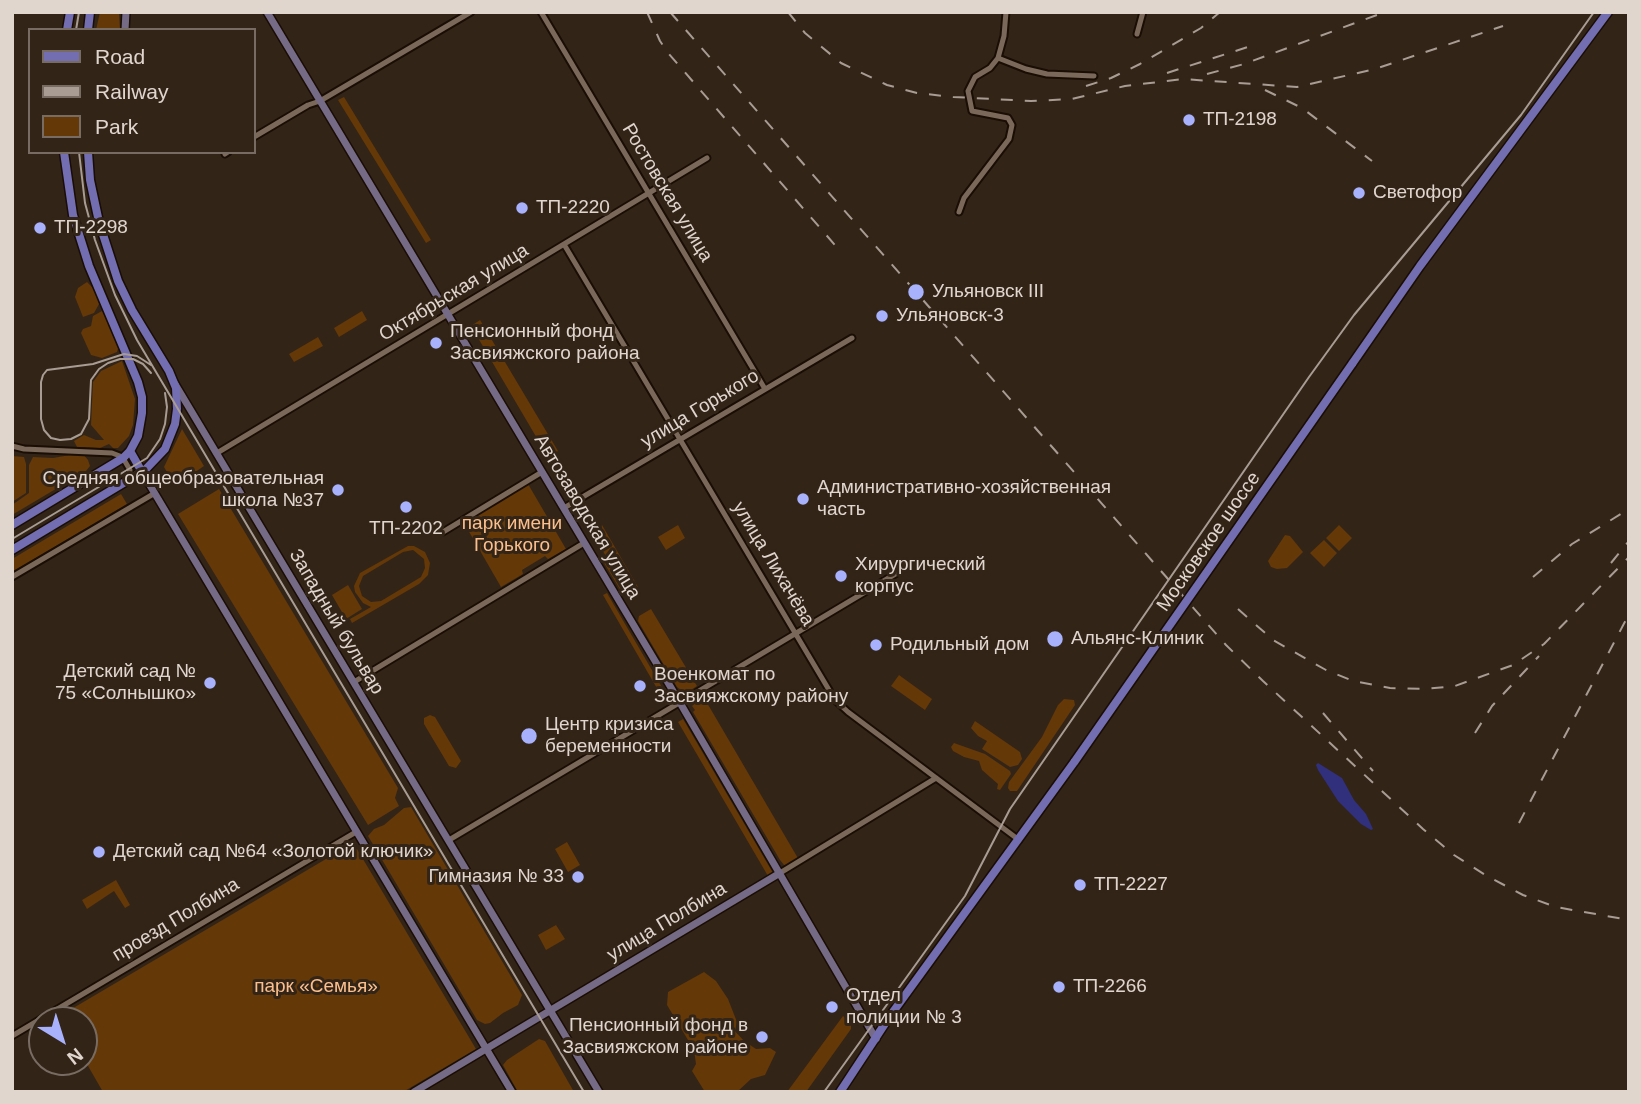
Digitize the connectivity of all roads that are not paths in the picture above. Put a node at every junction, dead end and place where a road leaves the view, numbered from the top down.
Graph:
1 (267, 12) edge
2 (471, 12) edge
3 (541, 12) edge
4 (1006, 12) edge
5 (1143, 12) edge
6 (1608, 12) edge
7 (1137, 34) dead end
8 (998, 58) junction
9 (1094, 76) dead end
10 (320, 101) junction
11 (256, 136) edge
12 (64, 154) edge
13 (88, 154) edge
14 (707, 159) dead end
15 (650, 195) junction
16 (959, 212) dead end
17 (565, 246) junction
18 (448, 315) junction
19 (852, 338) dead end
20 (173, 381) junction
21 (765, 389) junction
22 (679, 440) junction
23 (12, 446) edge
24 (217, 453) junction
25 (129, 456) junction
26 (142, 472) junction
27 (542, 472) junction
28 (128, 481) junction
29 (155, 493) junction
30 (564, 508) junction
31 (12, 525) edge
32 (443, 532) dead end
33 (584, 543) junction
34 (12, 550) edge
35 (897, 573) dead end
36 (12, 577) edge
37 (796, 633) junction
38 (354, 682) junction
39 (679, 701) junction
40 (936, 778) junction
41 (356, 832) junction
42 (449, 840) junction
43 (1019, 840) junction
44 (779, 873) junction
45 (551, 1010) junction
46 (12, 1036) edge
47 (876, 1040) junction
48 (486, 1049) junction
49 (414, 1092) edge
50 (512, 1092) edge
51 (599, 1092) edge
52 (840, 1092) edge

1 - 10 street, Автозаводская улица
2 - 10 street
3 - 15 street, Ростовская улица
4 - 8 street
5 - 7 street
6 - 43 main road, Московское шоссе, bridge
8 - 9 street
8 - 16 street
10 - 11 street
10 - 18 street, Автозаводская улица
12 - 25 main road
13 - 20 main road, Западный бульвар
14 - 15 street, Октябрьская улица
15 - 17 street, Октябрьская улица
15 - 21 street, Ростовская улица
17 - 18 street, Октябрьская улица
17 - 22 street, улица Лихачёва
18 - 24 street, Октябрьская улица
18 - 27 street, Автозаводская улица
19 - 21 street, улица Горького
20 - 24 street, Западный бульвар
20 - 26 main road
21 - 22 street, улица Горького
22 - 30 street, улица Горького
22 - 37 street, улица Лихачёва
23 - 25 street
24 - 38 street, Западный бульвар
25 - 26 main road
25 - 28 street
25 - 31 main road
26 - 28 main road
26 - 29 street
27 - 30 street, Автозаводская улица
27 - 32 street
28 - 34 main road
29 - 36 street
29 - 41 street
30 - 33 street, Автозаводская улица
33 - 38 street
33 - 39 street, Автозаводская улица
35 - 37 street
37 - 39 street
37 - 40 street, улица Лихачёва
38 - 42 street, Западный бульвар
39 - 42 street
39 - 44 street, Автозаводская улица
40 - 43 street, улица Лихачёва
40 - 44 street, улица Полбина
41 - 46 street, проезд Полбина
41 - 48 street
42 - 45 street, Западный бульвар
43 - 47 main road, Московское шоссе
44 - 45 street, улица Полбина
44 - 47 street, Автозаводская улица
45 - 48 street, улица Полбина
45 - 51 street, Западный бульвар
47 - 52 main road, Московское шоссе
48 - 49 street, улица Полбина
48 - 50 street

